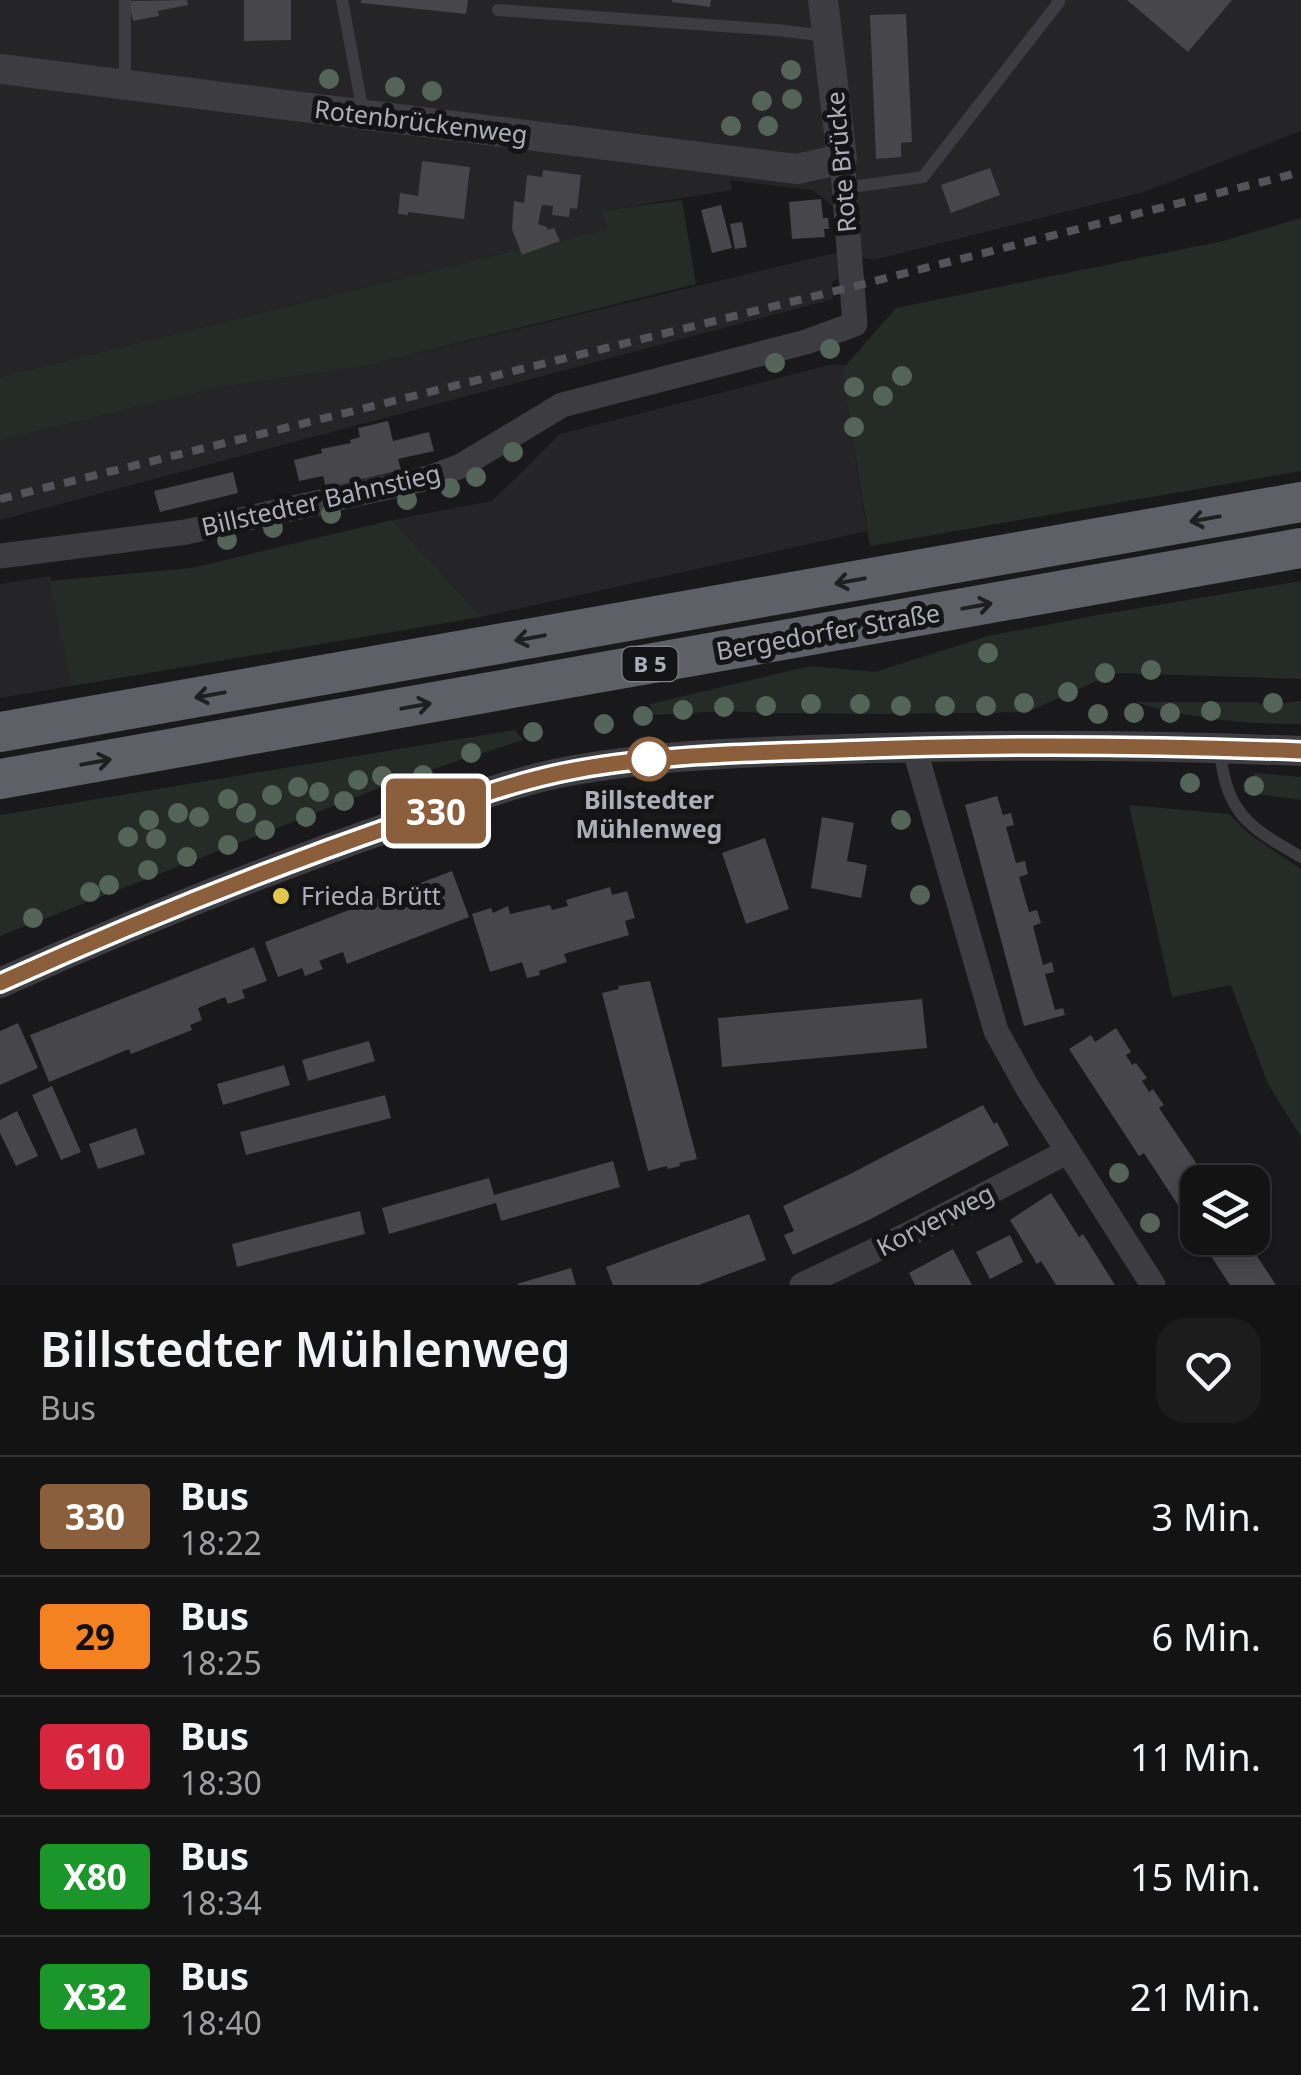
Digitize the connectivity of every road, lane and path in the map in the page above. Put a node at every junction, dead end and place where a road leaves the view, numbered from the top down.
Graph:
1 (125, 0) edge
2 (342, 0) edge
3 (823, 0) edge
4 (1059, 1) edge
5 (498, 10) dead end
6 (828, 37) junction
7 (0, 69) edge
8 (125, 84) junction
9 (363, 114) junction
10 (844, 174) junction
11 (855, 324) joint
12 (1301, 502) edge
13 (1301, 548) edge
14 (0, 556) edge
15 (0, 732) edge
16 (914, 747) junction
17 (1220, 748) junction
18 (1301, 750) edge
19 (0, 780) edge
20 (1301, 858) edge
21 (0, 983) edge
22 (1068, 1152) junction
23 (802, 1285) edge
24 (1152, 1285) edge

1 - 8 lane
2 - 9 lane
3 - 6 street, Rote Brücke
4 - 10 lane
5 - 6 lane
6 - 10 street, Rote Brücke
7 - 8 street, Rotenbrückenweg
8 - 9 street, Rotenbrückenweg
9 - 10 street, Rotenbrückenweg
10 - 11 street, Rote Brücke
11 - 14 street, Billstedter Bahnstieg
12 -> 15 highway, Bergedorfer Straße / B 5
19 -> 13 highway, Bergedorfer Straße / B 5
16 - 17 street
16 - 21 street
16 - 22 street
17 - 18 street
17 - 20 lane
22 - 23 street, Korverweg
22 - 24 street

